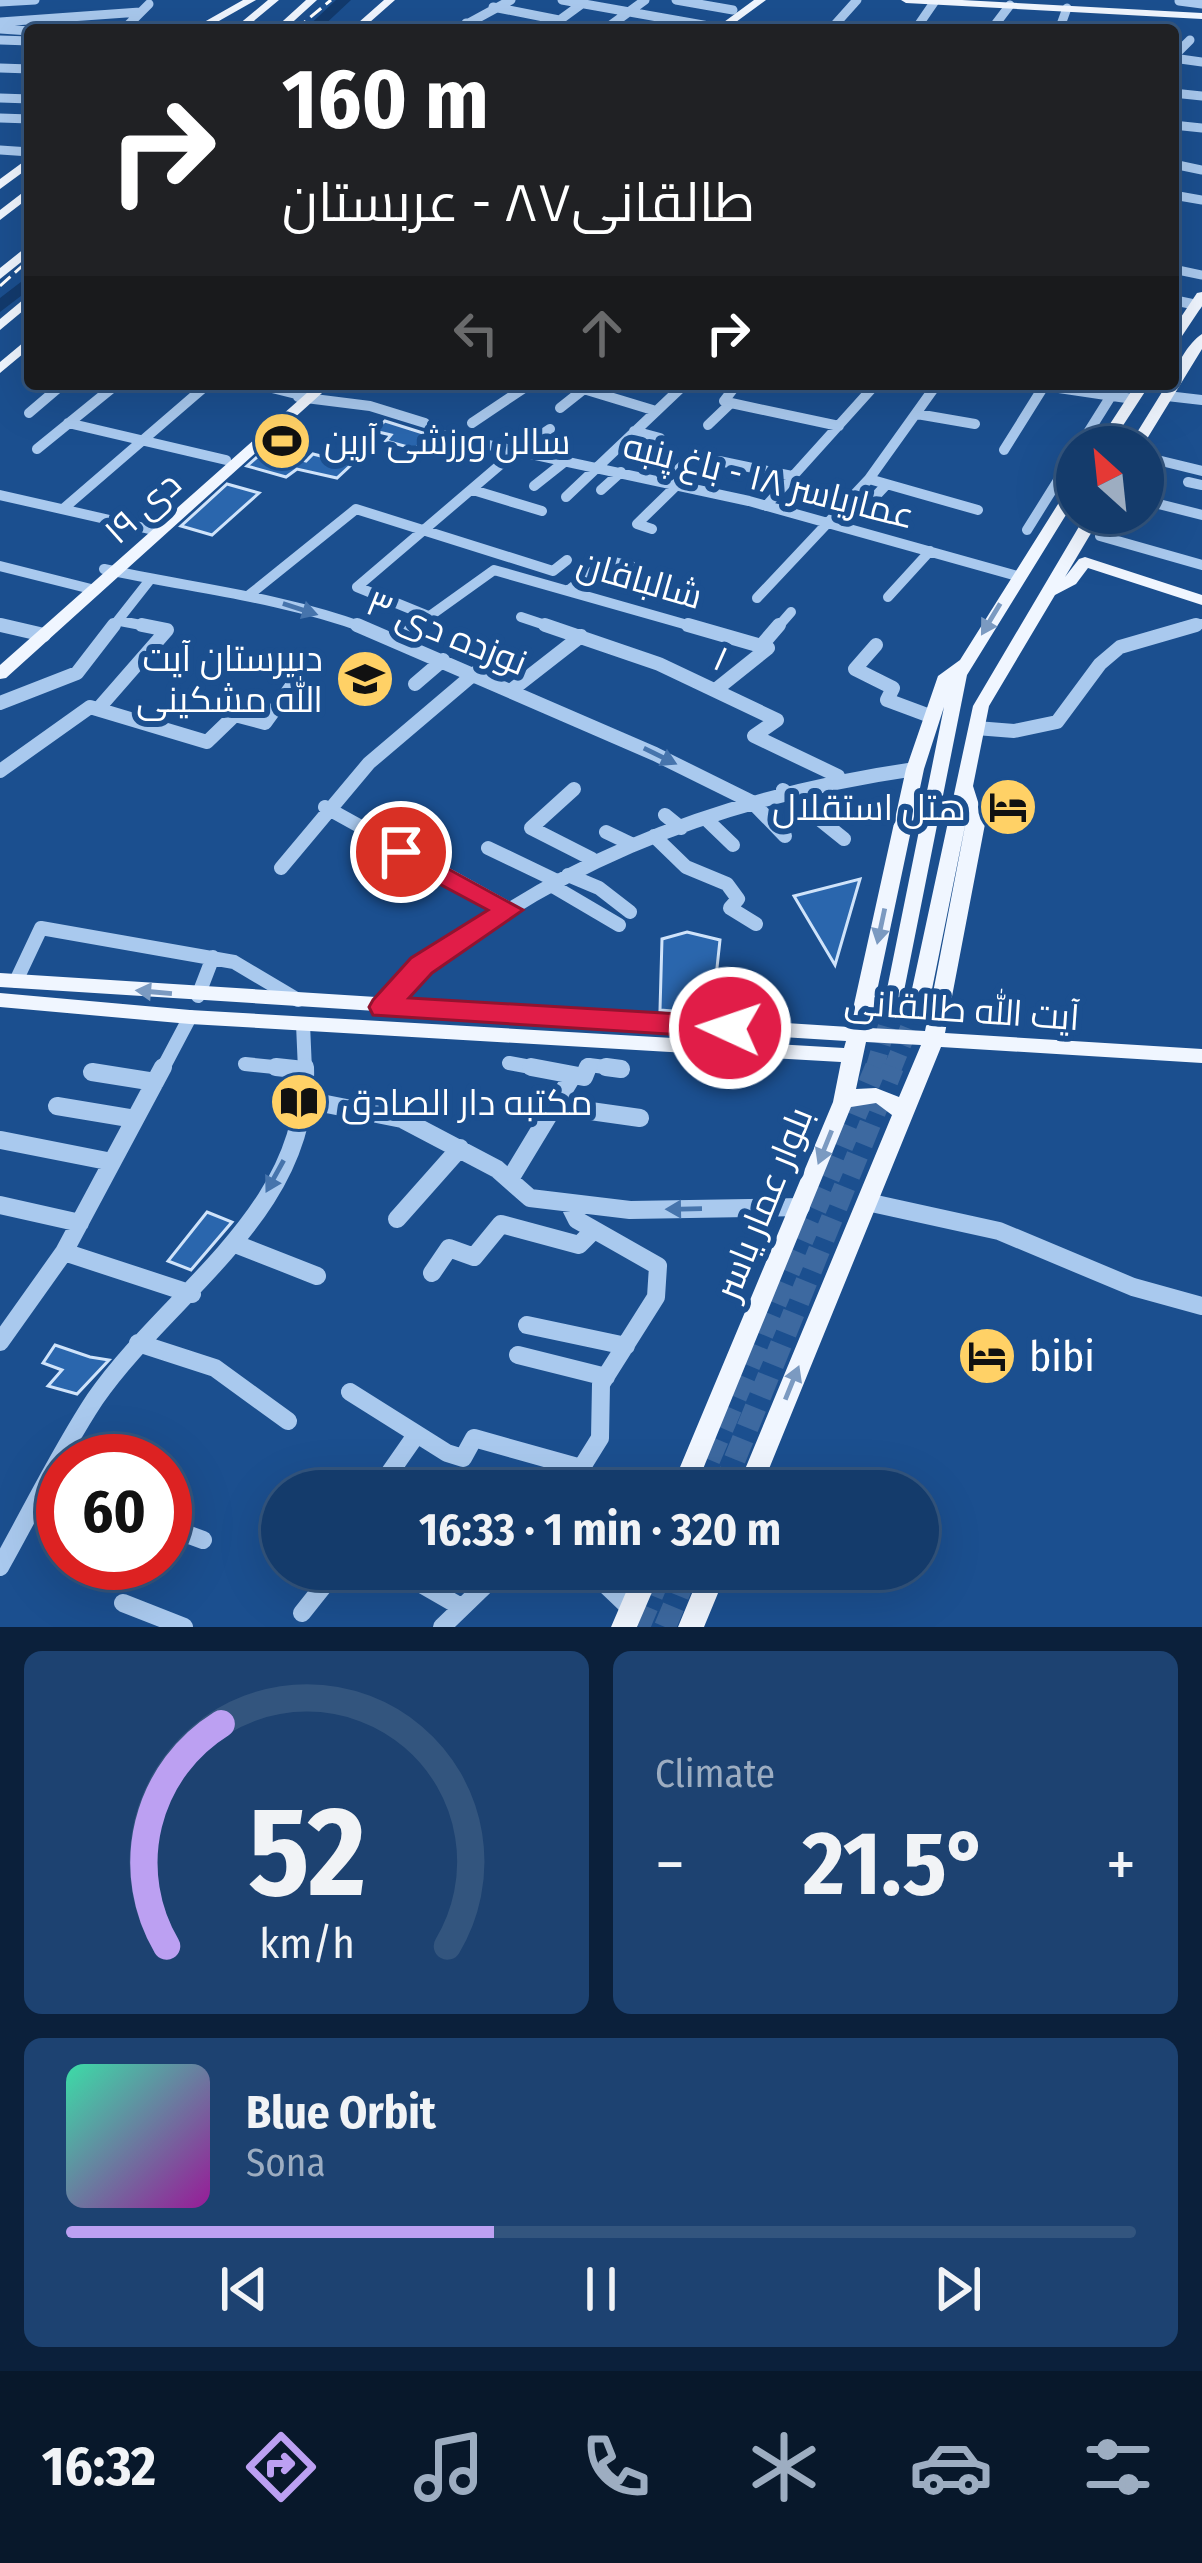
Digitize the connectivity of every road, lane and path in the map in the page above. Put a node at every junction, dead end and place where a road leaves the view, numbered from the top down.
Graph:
1 (35, 0) edge
2 (251, 0) edge
3 (274, 0) edge
4 (312, 0) edge
5 (375, 0) edge
6 (390, 0) edge
7 (404, 0) edge
8 (512, 0) edge
9 (562, 0) edge
10 (645, 0) edge
11 (676, 0) edge
12 (761, 0) edge
13 (856, 0) edge
14 (906, 0) edge
15 (1044, 0) edge
16 (1179, 1) edge
17 (0, 2) edge
18 (585, 2) edge
19 (935, 2) edge
20 (1072, 3) edge
21 (149, 4) dead end
22 (735, 5) edge
23 (1010, 5) junction
24 (493, 7) junction
25 (140, 12) junction
26 (629, 12) junction
27 (1202, 12) edge
28 (559, 20) junction
29 (466, 22) junction
30 (129, 24) edge
31 (206, 24) edge
32 (244, 24) edge
33 (284, 24) edge
34 (347, 24) edge
35 (362, 24) edge
36 (377, 24) edge
37 (464, 24) edge
38 (475, 24) edge
39 (554, 24) edge
40 (614, 24) edge
41 (691, 24) edge
42 (725, 24) edge
43 (835, 24) edge
44 (996, 24) edge
45 (0, 25) edge
46 (1190, 40) dead end
47 (1179, 51) edge
48 (24, 162) edge
49 (24, 176) edge
50 (0, 185) edge
51 (0, 194) edge
52 (24, 196) edge
53 (0, 216) edge
54 (24, 253) edge
55 (0, 275) edge
56 (1199, 300) edge
57 (24, 304) edge
58 (0, 326) edge
59 (1179, 329) edge
60 (1202, 340) edge
61 (24, 347) edge
62 (0, 369) edge
63 (1179, 377) edge
64 (56, 390) edge
65 (109, 390) edge
66 (201, 390) edge
67 (521, 390) edge
68 (583, 390) edge
69 (587, 390) edge
70 (679, 390) edge
71 (732, 390) edge
72 (871, 390) edge
73 (933, 390) edge
74 (1035, 390) edge
75 (1071, 390) edge
76 (1139, 390) edge
77 (1171, 390) edge
78 (305, 394) edge
79 (1111, 396) junction
80 (1167, 396) junction
81 (1133, 399) junction
82 (1202, 400) edge
83 (730, 403) junction
84 (560, 408) dead end
85 (656, 411) junction
86 (29, 413) dead end
87 (917, 414) junction
88 (68, 423) junction
89 (472, 423) dead end
90 (975, 424) dead end
91 (708, 425) dead end
92 (839, 426) junction
93 (1092, 426) edge
94 (1116, 426) edge
95 (1148, 426) edge
96 (550, 429) dead end
97 (634, 431) junction
98 (660, 438) dead end
99 (143, 439) junction
100 (37, 449) dead end
101 (1004, 450) dead end
102 (514, 453) junction
103 (226, 460) junction
104 (719, 461) dead end
105 (686, 462) dead end
106 (1164, 462) edge
107 (563, 463) junction
108 (595, 467) junction
109 (1202, 471) edge
110 (621, 472) junction
111 (792, 476) junction
112 (869, 478) junction
113 (1187, 482) dead end
114 (672, 483) junction
115 (886, 484) junction
116 (1056, 484) edge
117 (1202, 485) edge
118 (534, 486) dead end
119 (472, 490) junction
120 (601, 490) dead end
121 (5, 496) edge
122 (566, 497) dead end
123 (871, 501) dead end
124 (1164, 505) edge
125 (766, 506) junction
126 (63, 509) junction
127 (978, 510) dead end
128 (542, 511) dead end
129 (1202, 514) edge
130 (1056, 517) edge
131 (832, 522) junction
132 (426, 529) junction
133 (652, 529) dead end
134 (155, 530) junction
135 (1027, 530) dead end
136 (1082, 534) edge
137 (1100, 536) dead end
138 (930, 551) junction
139 (567, 560) dead end
140 (0, 566) edge
141 (1202, 566) edge
142 (634, 567) dead end
143 (109, 571) junction
144 (1017, 576) junction
145 (149, 581) junction
146 (89, 588) junction
147 (569, 590) junction
148 (1045, 593) junction
149 (248, 596) junction
150 (888, 597) dead end
151 (757, 598) dead end
152 (1202, 600) edge
153 (791, 612) dead end
154 (428, 616) junction
155 (521, 617) dead end
156 (120, 621) junction
157 (1202, 624) edge
158 (0, 625) edge
159 (38, 634) junction
160 (580, 636) junction
161 (396, 640) junction
162 (876, 645) dead end
163 (765, 647) junction
164 (443, 660) junction
165 (0, 662) edge
166 (965, 664) junction
167 (475, 673) junction
168 (0, 674) edge
169 (296, 680) dead end
170 (415, 684) dead end
171 (718, 688) junction
172 (512, 689) junction
173 (0, 703) edge
174 (94, 708) junction
175 (930, 716) junction
176 (976, 728) junction
177 (915, 769) junction
178 (0, 771) edge
179 (838, 776) junction
180 (574, 790) dead end
181 (783, 790) junction
182 (752, 802) junction
183 (325, 807) junction
184 (665, 815) dead end
185 (706, 819) junction
186 (681, 828) junction
187 (607, 832) dead end
188 (654, 836) junction
189 (785, 836) dead end
190 (844, 839) dead end
191 (629, 843) junction
192 (733, 845) dead end
193 (488, 848) dead end
194 (592, 859) junction
195 (281, 868) dead end
196 (559, 880) junction
197 (509, 910) junction
198 (625, 918) dead end
199 (756, 923) dead end
200 (213, 957) junction
201 (4, 993) edge
202 (867, 993) junction
203 (198, 996) junction
204 (894, 1002) tunnel mouth
205 (933, 1006) junction
206 (384, 1007) junction
207 (303, 1014) junction
208 (190, 1017) junction
209 (933, 1041) junction
210 (969, 1043) junction
211 (856, 1046) junction
212 (1202, 1056) edge
213 (509, 1063) dead end
214 (245, 1064) dead end
215 (621, 1069) dead end
216 (304, 1070) junction
217 (92, 1072) dead end
218 (573, 1075) junction
219 (155, 1082) junction
220 (306, 1100) junction
221 (843, 1102) junction
222 (57, 1106) dead end
223 (554, 1106) junction
224 (902, 1114) junction
225 (640, 1118) dead end
226 (135, 1119) junction
227 (1, 1140) edge
228 (460, 1148) junction
229 (112, 1162) junction
230 (510, 1179) junction
231 (867, 1202) junction
232 (0, 1204) edge
233 (569, 1204) junction
234 (801, 1207) junction
235 (397, 1219) dead end
236 (80, 1223) junction
237 (594, 1230) junction
238 (233, 1243) junction
239 (64, 1252) junction
240 (432, 1273) dead end
241 (317, 1276) dead end
242 (192, 1294) junction
243 (1202, 1306) edge
244 (527, 1325) dead end
245 (3, 1333) edge
246 (138, 1343) junction
247 (626, 1346) junction
248 (518, 1355) dead end
249 (605, 1377) junction
250 (350, 1392) dead end
251 (288, 1420) dead end
252 (78, 1434) edge
253 (414, 1438) junction
254 (581, 1468) joint
255 (392, 1470) edge
256 (691, 1470) edge
257 (757, 1470) edge
258 (36, 1510) edge
259 (192, 1536) edge
260 (203, 1540) dead end
261 (2, 1560) edge
262 (320, 1590) edge
263 (431, 1590) edge
264 (479, 1590) edge
265 (606, 1590) edge
266 (640, 1590) edge
267 (707, 1590) edge
268 (123, 1603) dead end
269 (461, 1607) junction
270 (302, 1613) dead end
271 (628, 1618) edge
272 (184, 1627) edge
273 (442, 1627) edge
274 (692, 1627) edge

1 - 17 street
2 - 31 main road
3 - 32 main road
4 - 33 main road
5 - 34 main road
6 - 35 main road
7 - 36 main road
8 - 24 street
9 - 18 street
10 - 26 street
11 - 22 street
12 - 42 main road
13 - 43 street
14 - 19 main road
15 - 20 main road
16 - 27 street
18 - 26 street
18 - 28 street
19 - 23 main road
20 - 23 main road
20 - 27 main road
20 - 27 main road
21 - 25 street
23 - 44 street
24 - 28 street
24 - 29 street
25 - 30 street
25 - 45 street
26 - 40 street
26 - 41 street
28 - 39 street
29 - 37 street
29 - 38 street
46 - 47 street
48 - 50 main road
49 - 51 main road
52 - 53 main road
54 - 55 main road
56 - 59 main road
57 - 58 main road
60 - 63 main road
61 - 62 main road
64 - 86 street
65 - 88 street
66 - 99 street
67 - 89 street
68 - 84 street
69 - 85 street
70 - 85 street
71 - 83 street
72 - 92 street
73 - 87 street
74 - 101 street
75 - 79 street
76 - 81 main road
77 - 80 main road
78 - 102 street, عماریاسر ۱۸ - باغ پنبه
78 - 103 main road, ۱۹ دی
78 - 134 main road, ۱۹ دی
79 - 81 street
79 - 93 street
80 - 82 street
80 - 95 main road
81 - 94 main road
83 - 91 street
83 - 92 street
85 - 97 street
87 - 90 street
87 - 112 street
88 - 99 street
88 - 100 street
92 - 111 street
96 - 102 street
97 - 98 street
97 - 108 street
99 - 103 street
99 - 126 street
102 - 107 street, عماریاسر ۱۸ - باغ پنبه
102 - 119 street
103 - 134 main road, ۱۹ دی
104 - 111 street
105 - 114 street
106 - 109 street
107 - 108 street, عماریاسر ۱۸ - باغ پنبه
107 - 118 street
108 - 110 street, عماریاسر ۱۸ - باغ پنبه
108 - 122 street
110 - 114 street, عماریاسر ۱۸ - باغ پنبه
110 - 120 street
111 - 125 street
112 - 115 street
112 - 131 street
113 - 117 street
114 - 125 street, عماریاسر ۱۸ - باغ پنبه
114 - 133 street
115 - 123 street
115 - 127 street
116 - 135 street
119 - 128 street
119 - 132 street
121 - 126 street
124 - 129 street
125 - 131 street, عماریاسر ۱۸ - باغ پنبه
126 - 134 street
130 - 144 main road, بلوار عمار یاسر
131 - 138 street, عماریاسر ۱۸ - باغ پنبه
131 - 151 street
132 - 139 street
132 - 149 street
132 - 154 street
134 - 143 main road, ۱۹ دی
136 - 148 main road
137 - 141 street
138 - 144 street, عماریاسر ۱۸ - باغ پنبه
138 - 150 street
140 - 146 street
142 - 147 street
143 - 145 street, نوزده دی ۳
143 - 146 main road, ۱۹ دی
144 -> 166 main road, بلوار عمار یاسر
145 - 149 street, نوزده دی ۳
145 - 156 street
146 - 159 main road, ۱۹ دی
147 - 154 street, شالبافان
147 - 163 street, شالبافان
148 - 152 main road
148 - 176 main road
149 -> 161 street, نوزده دی ۳
153 - 163 street
154 - 161 street
155 - 160 street, ۱
156 - 173 street
156 - 174 street
157 - 176 street
158 - 159 street
159 - 165 main road, ۱۹ دی
159 - 168 main road, ۱۹ دی
160 - 171 street, ۱
160 - 172 street
161 - 164 street, نوزده دی ۳
162 - 175 street
163 - 171 street
164 - 167 street, نوزده دی ۳
164 - 170 street
166 - 175 main road, بلوار عمار یاسر
166 - 204 main road, بلوار عمار یاسر
167 - 172 street, نوزده دی ۳
167 - 183 street
169 - 174 street
171 - 179 street, ۱
172 -> 182 street, نوزده دی ۳
174 - 178 street
175 - 177 main road, بلوار عمار یاسر
176 - 205 main road
177 - 179 street
177 -> 202 main road, بلوار عمار یاسر
179 - 181 street
180 - 194 street
181 - 182 street
181 - 190 street
182 - 185 street
182 - 189 street
183 - 195 street
183 - 197 street
184 - 186 street
185 - 186 street
185 - 192 street
186 - 188 street
187 - 191 street
188 - 191 street
188 - 199 street
191 - 194 street
193 - 196 street
194 - 196 street
196 - 197 street
196 - 198 street
197 - 206 street
200 - 201 street
200 - 203 street
200 - 207 street
203 -> 201 main road, آیت الله طالقانی
201 - 208 main road, آیت الله طالقانی
202 - 205 main road
202 - 211 main road, بلوار عمار یاسر
203 - 207 main road, آیت الله طالقانی
205 - 209 main road
205 - 210 main road
206 - 207 main road, آیت الله طالقانی
206 - 211 main road, آیت الله طالقانی
207 - 208 main road, آیت الله طالقانی
207 - 211 main road, آیت الله طالقانی
207 - 216 street
208 - 219 street
209 - 210 main road, آیت الله طالقانی
209 - 211 main road, آیت الله طالقانی
209 - 224 main road
210 - 212 main road, آیت الله طالقانی
211 - 221 main road, بلوار عمار یاسر
213 - 218 street
214 - 216 street
215 - 218 street
216 - 220 street
217 - 219 street
218 - 223 street
219 - 226 street
220 - 228 street
220 -> 238 street
221 - 224 main road
221 -> 234 main road, بلوار عمار یاسر
222 - 226 street
223 - 225 street
223 - 230 street
224 - 231 main road
226 - 229 street
227 - 229 street
228 - 230 street
228 - 235 street
229 - 236 street
230 - 233 street
231 - 243 street
257 -> 231 main road
232 - 236 street
234 -> 233 street
233 - 237 street
234 - 256 main road, بلوار عمار یاسر
236 - 239 street
237 - 240 street
237 - 247 street
238 - 241 street
238 - 242 street
239 - 242 street
239 - 245 street
242 - 246 street
244 - 247 street
246 - 251 street
246 - 252 street
247 - 249 street
248 - 249 street
249 - 254 street
250 - 253 street
253 - 254 street
253 - 255 street
258 - 261 street
259 - 260 street
262 - 270 street
263 - 269 street
264 - 269 street
265 - 271 street
266 - 271 main road
267 - 274 main road
268 - 272 street
269 - 273 street

